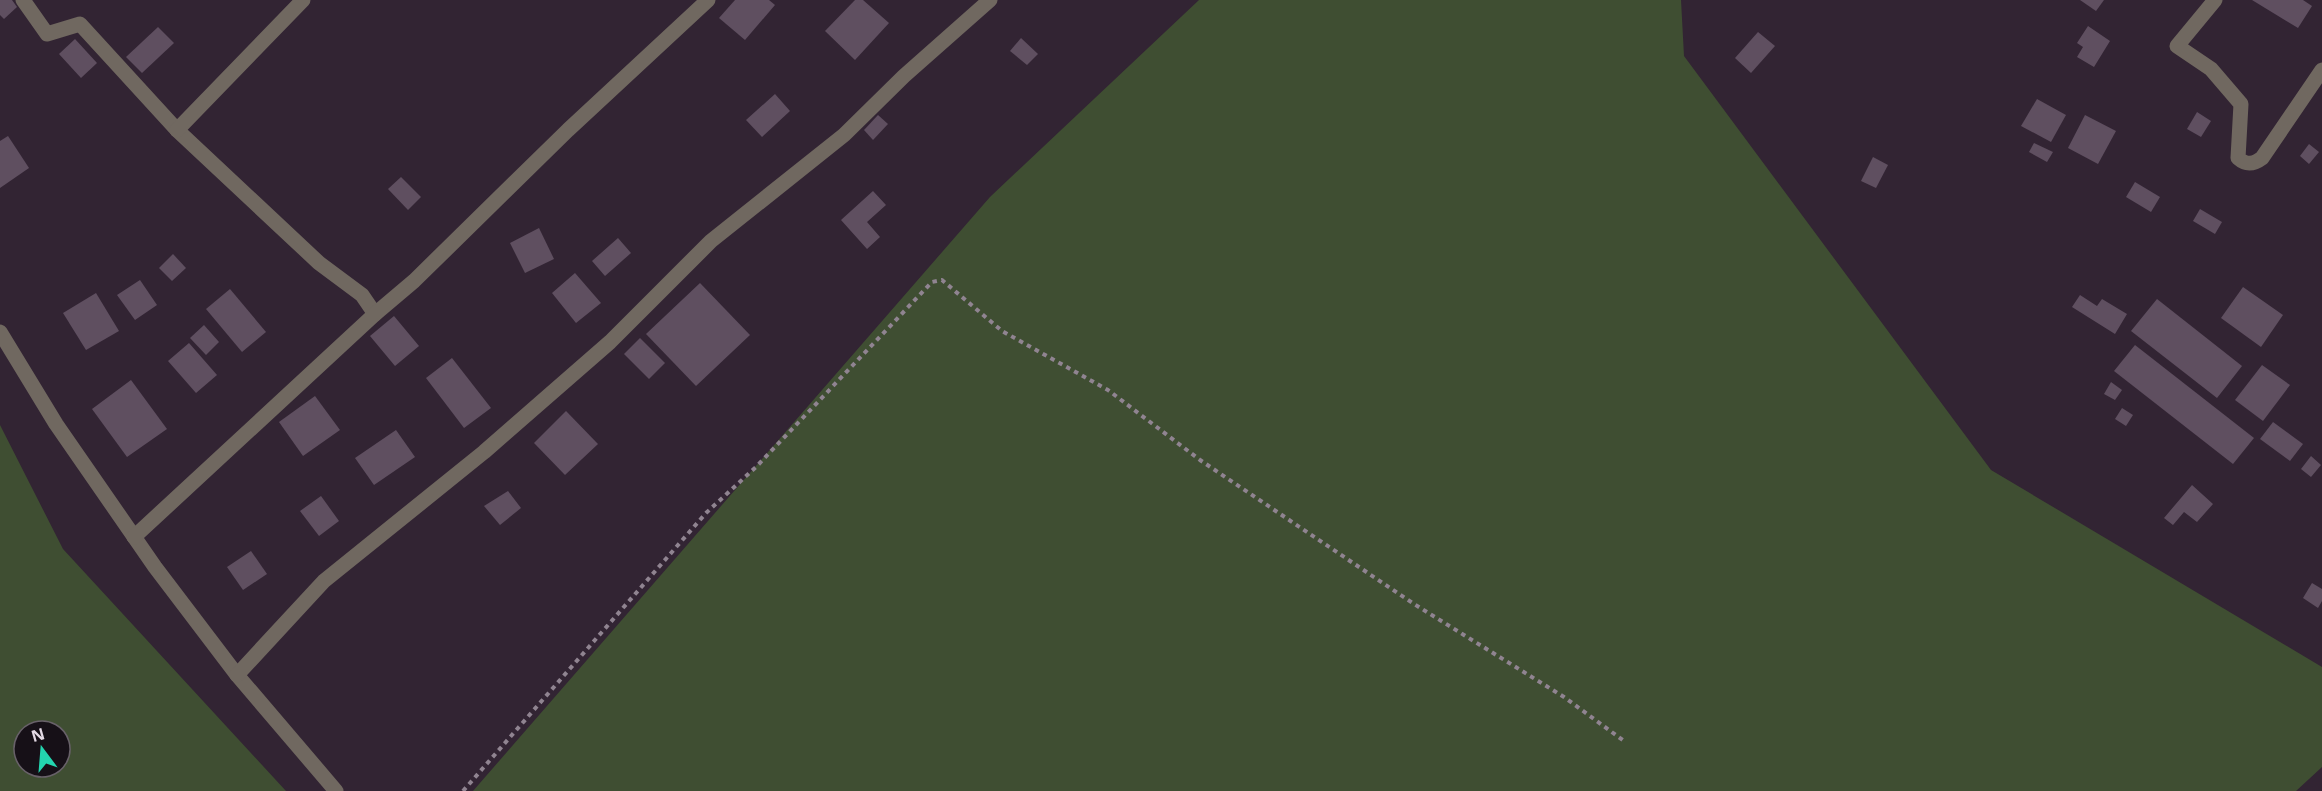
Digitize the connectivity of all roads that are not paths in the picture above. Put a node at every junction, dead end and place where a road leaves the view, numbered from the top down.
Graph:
1 (23, 0) edge
2 (303, 0) edge
3 (708, 0) edge
4 (990, 0) edge
5 (2215, 0) edge
6 (2322, 70) edge
7 (177, 130) junction
8 (375, 314) junction
9 (0, 332) edge
10 (134, 537) junction
11 (237, 675) junction
12 (336, 791) edge

1 - 7 street
2 - 7 street
3 - 8 street
4 - 11 street
5 - 6 street
7 - 8 street
8 - 10 street
9 - 10 street
10 - 11 street
11 - 12 street

